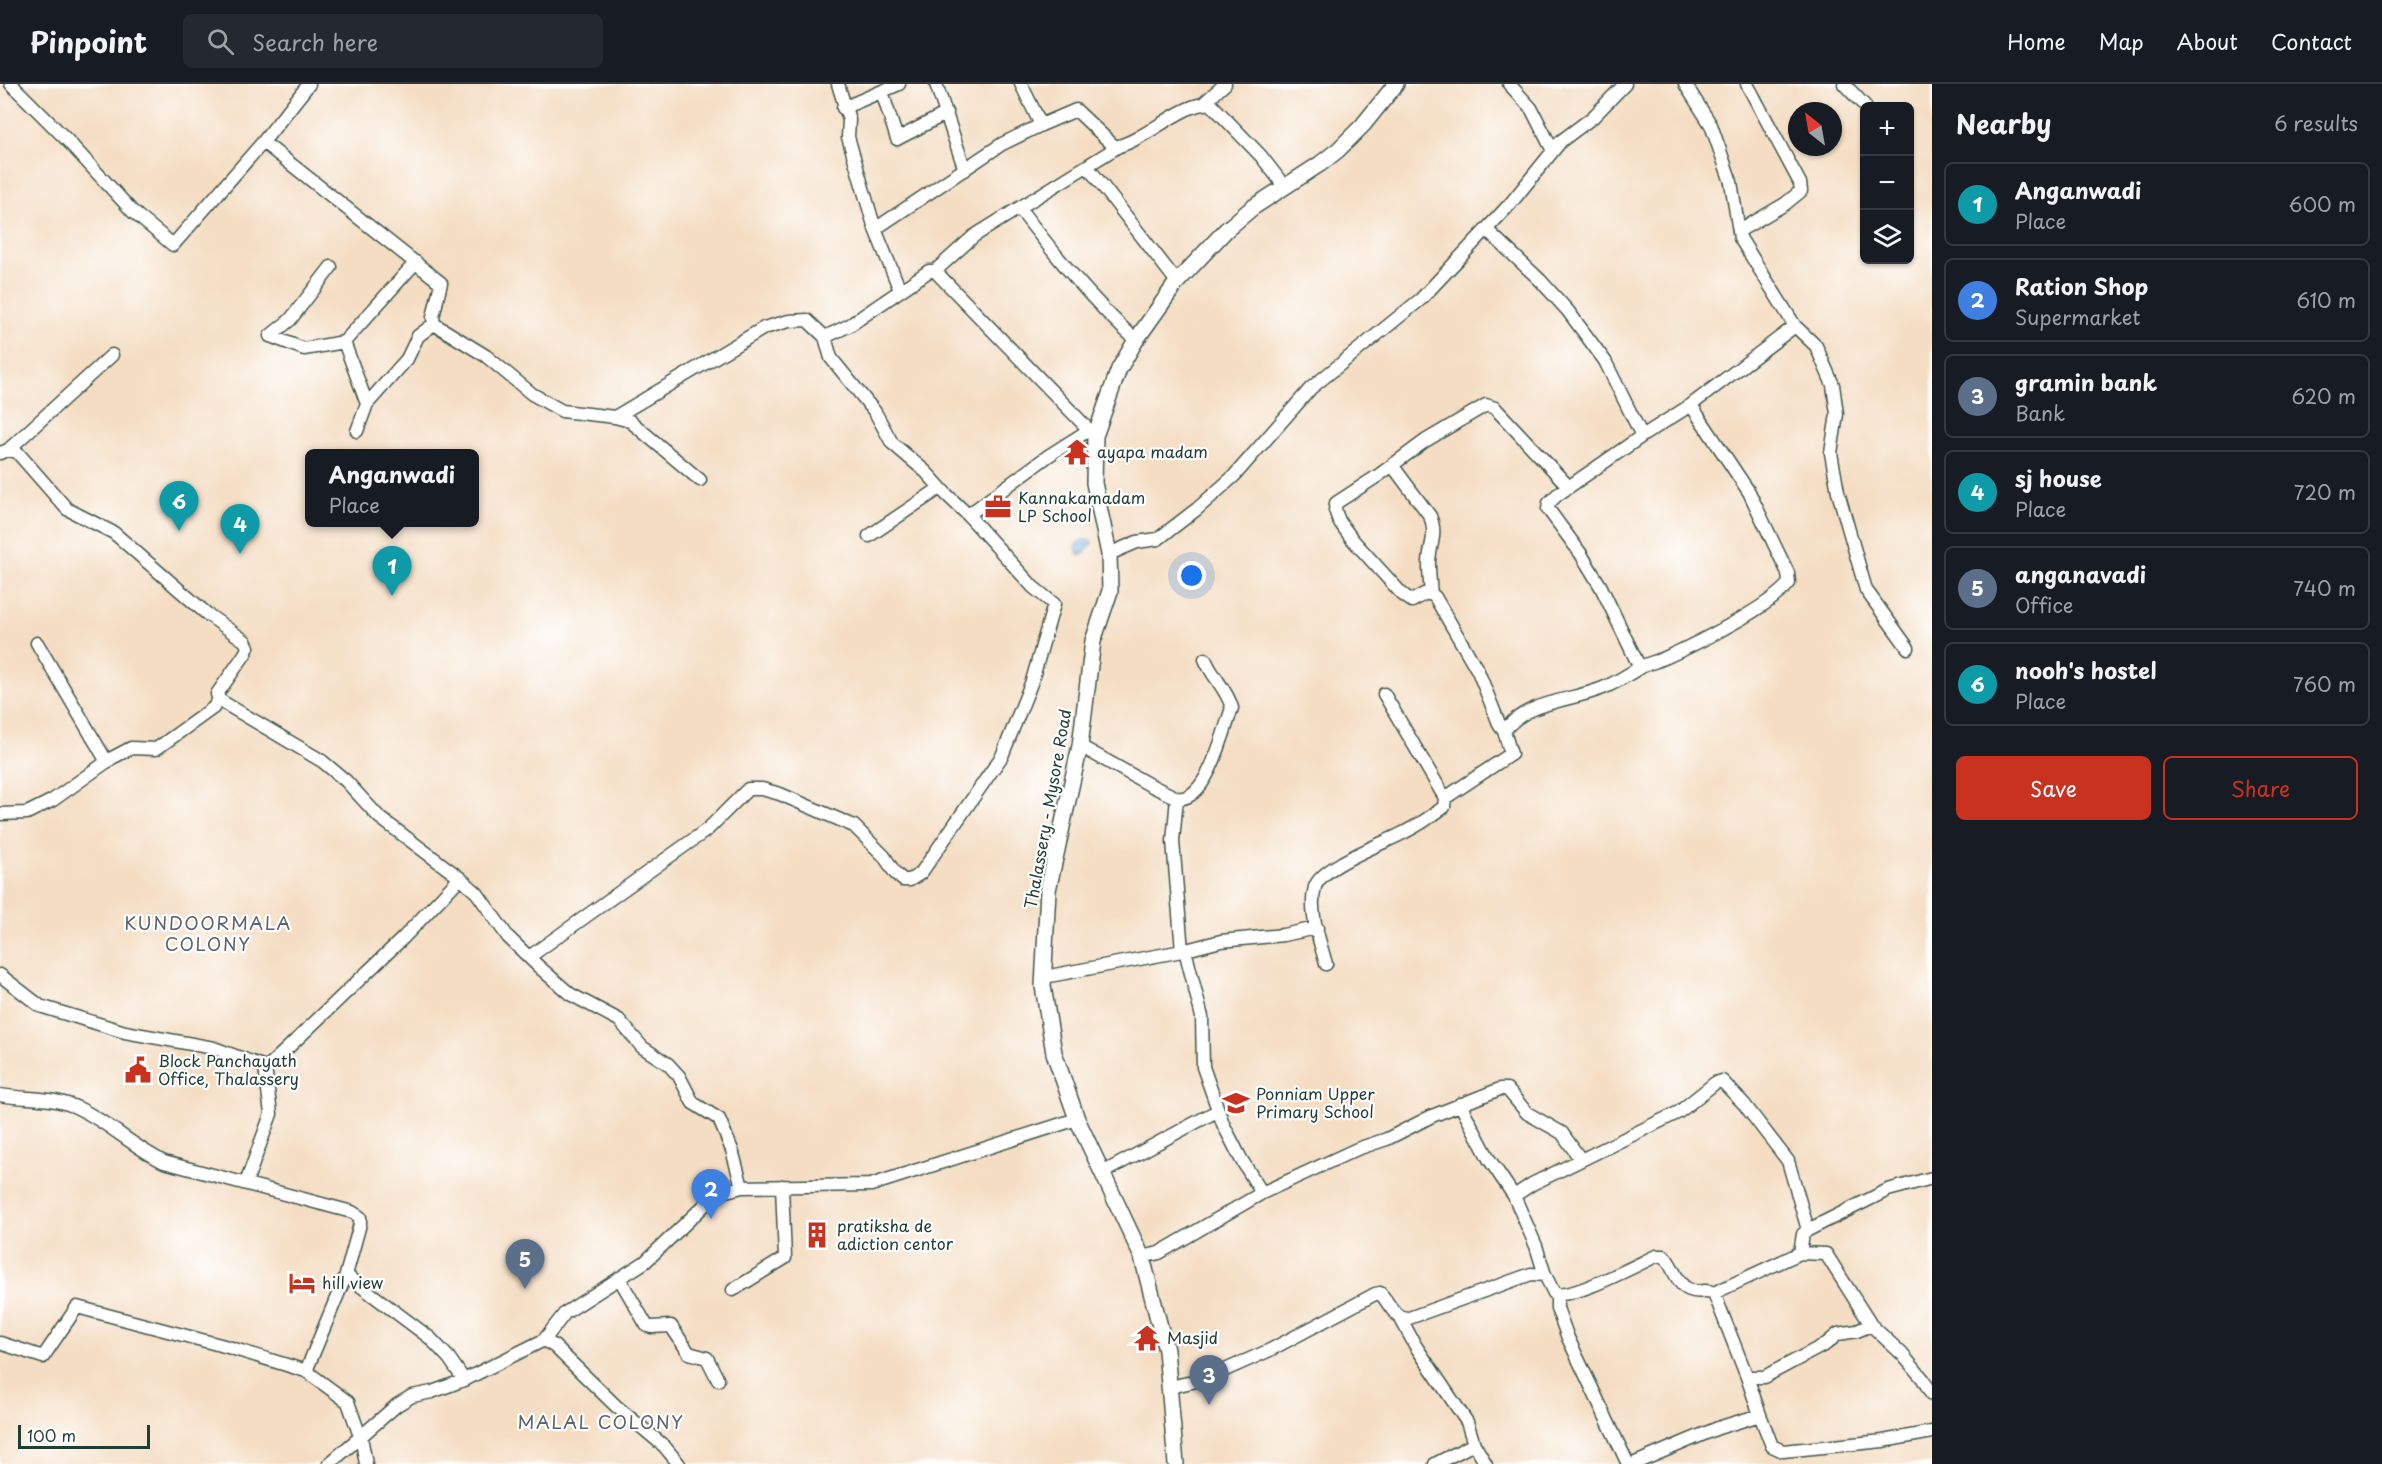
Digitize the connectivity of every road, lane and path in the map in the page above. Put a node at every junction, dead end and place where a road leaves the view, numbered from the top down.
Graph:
1 (11, 84) edge
2 (309, 84) edge
3 (838, 84) edge
4 (899, 84) edge
5 (936, 84) edge
6 (1021, 84) edge
7 (1225, 84) edge
8 (1509, 84) edge
9 (1625, 84) edge
10 (1685, 84) edge
11 (1747, 84) edge
12 (1844, 84) edge
13 (1394, 85) edge
14 (882, 92) junction
15 (1861, 102) edge
16 (1204, 103) junction
17 (843, 108) junction
18 (946, 113) junction
19 (1041, 125) junction
20 (263, 142) junction
21 (1119, 146) junction
22 (1552, 152) junction
23 (1088, 167) junction
24 (965, 170) junction
25 (1285, 187) junction
26 (1019, 208) junction
27 (875, 229) junction
28 (1485, 229) junction
29 (1739, 231) junction
30 (416, 262) junction
31 (331, 267) dead end
32 (935, 271) junction
33 (1177, 282) junction
34 (900, 290) junction
35 (434, 324) junction
36 (1795, 327) junction
37 (825, 337) junction
38 (1136, 340) junction
39 (344, 342) junction
40 (112, 355) dead end
41 (367, 404) junction
42 (1691, 405) junction
43 (615, 417) junction
44 (357, 430) dead end
45 (1092, 433) junction
46 (1642, 436) junction
47 (4, 452) edge
48 (1392, 465) junction
49 (700, 480) dead end
50 (1569, 487) junction
51 (940, 488) junction
52 (968, 515) junction
53 (869, 536) dead end
54 (1109, 554) junction
55 (1431, 594) junction
56 (37, 643) dead end
57 (1908, 648) dead end
58 (1205, 658) dead end
59 (1640, 668) junction
60 (1384, 694) dead end
61 (219, 700) junction
62 (1504, 731) junction
63 (1080, 746) junction
64 (107, 762) junction
65 (1177, 798) junction
66 (1445, 798) junction
67 (0, 814) edge
68 (460, 878) junction
69 (1317, 928) junction
70 (1183, 951) junction
71 (529, 957) junction
72 (1326, 964) dead end
73 (0, 975) edge
74 (1044, 977) junction
75 (265, 1067) junction
76 (0, 1095) edge
77 (1460, 1104) junction
78 (1217, 1111) junction
79 (1077, 1119) junction
80 (1581, 1160) junction
81 (1102, 1173) junction
82 (1932, 1178) edge
83 (246, 1184) junction
84 (782, 1186) junction
85 (742, 1187) junction
86 (1262, 1192) junction
87 (1514, 1196) junction
88 (1808, 1230) junction
89 (1800, 1253) junction
90 (1142, 1257) junction
91 (346, 1275) junction
92 (1545, 1275) junction
93 (619, 1278) junction
94 (733, 1290) dead end
95 (1714, 1293) junction
96 (1557, 1295) junction
97 (1401, 1318) junction
98 (1871, 1325) junction
99 (544, 1340) junction
100 (0, 1343) edge
101 (306, 1371) junction
102 (1747, 1377) junction
103 (464, 1380) junction
104 (718, 1380) dead end
105 (1170, 1387) junction
106 (1932, 1395) edge
107 (1760, 1415) junction
108 (1932, 1432) edge
109 (360, 1437) junction
110 (1474, 1444) junction
111 (329, 1464) edge
112 (366, 1464) edge
113 (679, 1464) edge
114 (1176, 1464) edge
115 (1435, 1464) edge
116 (1486, 1464) edge
117 (1628, 1464) edge
118 (1633, 1464) edge

1 - 20 street
2 - 20 street
3 - 17 street
4 - 14 street
5 - 18 street
6 - 19 street
7 - 16 street
8 - 22 street
9 - 22 street
10 - 29 street
11 - 29 street
12 - 15 street
13 - 25 main road, Thalassery - Mysore Road
14 - 17 street
14 - 18 street
16 - 21 street
16 - 25 street
17 - 27 street
18 - 24 street
19 - 21 street
19 - 24 street
20 - 30 street
21 - 23 street
22 - 28 street
23 - 26 street
23 - 33 street
24 - 27 street
25 - 33 main road, Thalassery - Mysore Road
26 - 32 street
26 - 38 street
27 - 34 street
28 - 46 street
28 - 54 street
29 - 36 street
30 - 35 street
30 - 39 street
31 - 39 street
32 - 34 street
32 - 45 street
33 - 38 main road, Thalassery - Mysore Road
34 - 37 street
35 - 41 street
35 - 43 street
36 - 42 street
36 - 57 street
37 - 43 street
37 - 51 street
38 - 45 main road, Thalassery - Mysore Road
39 - 41 street
40 - 47 street
41 - 44 street
42 - 46 street
42 - 59 street
43 - 49 street
45 - 52 street
45 - 54 main road, Thalassery - Mysore Road
46 - 50 street
47 - 61 street
48 - 50 street
48 - 55 street
48 - 55 street
50 - 59 street
51 - 52 street
51 - 53 street
52 - 71 street
54 - 63 main road, Thalassery - Mysore Road
55 - 62 street
56 - 64 street
58 - 65 street
59 - 62 street
60 - 66 street
61 - 64 street
61 - 68 street
62 - 66 street
63 - 65 street
63 - 74 main road, Thalassery - Mysore Road
64 - 67 street
65 - 70 street
66 - 69 street
68 - 71 street
68 - 75 street
69 - 70 street
69 - 72 street
70 - 74 street
70 - 78 street
71 - 85 street
73 - 75 street
74 - 79 main road, Thalassery - Mysore Road
75 - 83 street
76 - 83 street
77 - 80 street
77 - 86 street
77 - 87 street
78 - 81 street
78 - 86 street
79 - 81 main road, Thalassery - Mysore Road
79 - 84 street
80 - 87 street
80 - 88 street
81 - 90 main road, Thalassery - Mysore Road
82 - 88 street
83 - 91 street
84 - 85 street
84 - 94 street
85 - 93 street
86 - 90 street
87 - 92 street
88 - 89 street
89 - 95 street
89 - 98 street
90 - 105 main road, Thalassery - Mysore Road
91 - 101 street
91 - 103 street
92 - 96 street
92 - 97 street
93 - 99 street
93 - 104 street
95 - 96 street
95 - 102 street
96 - 117 street
97 - 105 street
97 - 110 street
98 - 102 street
98 - 106 street
99 - 103 street
99 - 113 street
100 - 101 street
101 - 109 street
102 - 107 street
103 - 109 street
105 - 114 main road, Thalassery - Mysore Road
107 - 108 street
107 - 118 street
109 - 111 street
109 - 112 street
110 - 115 street
110 - 116 street

